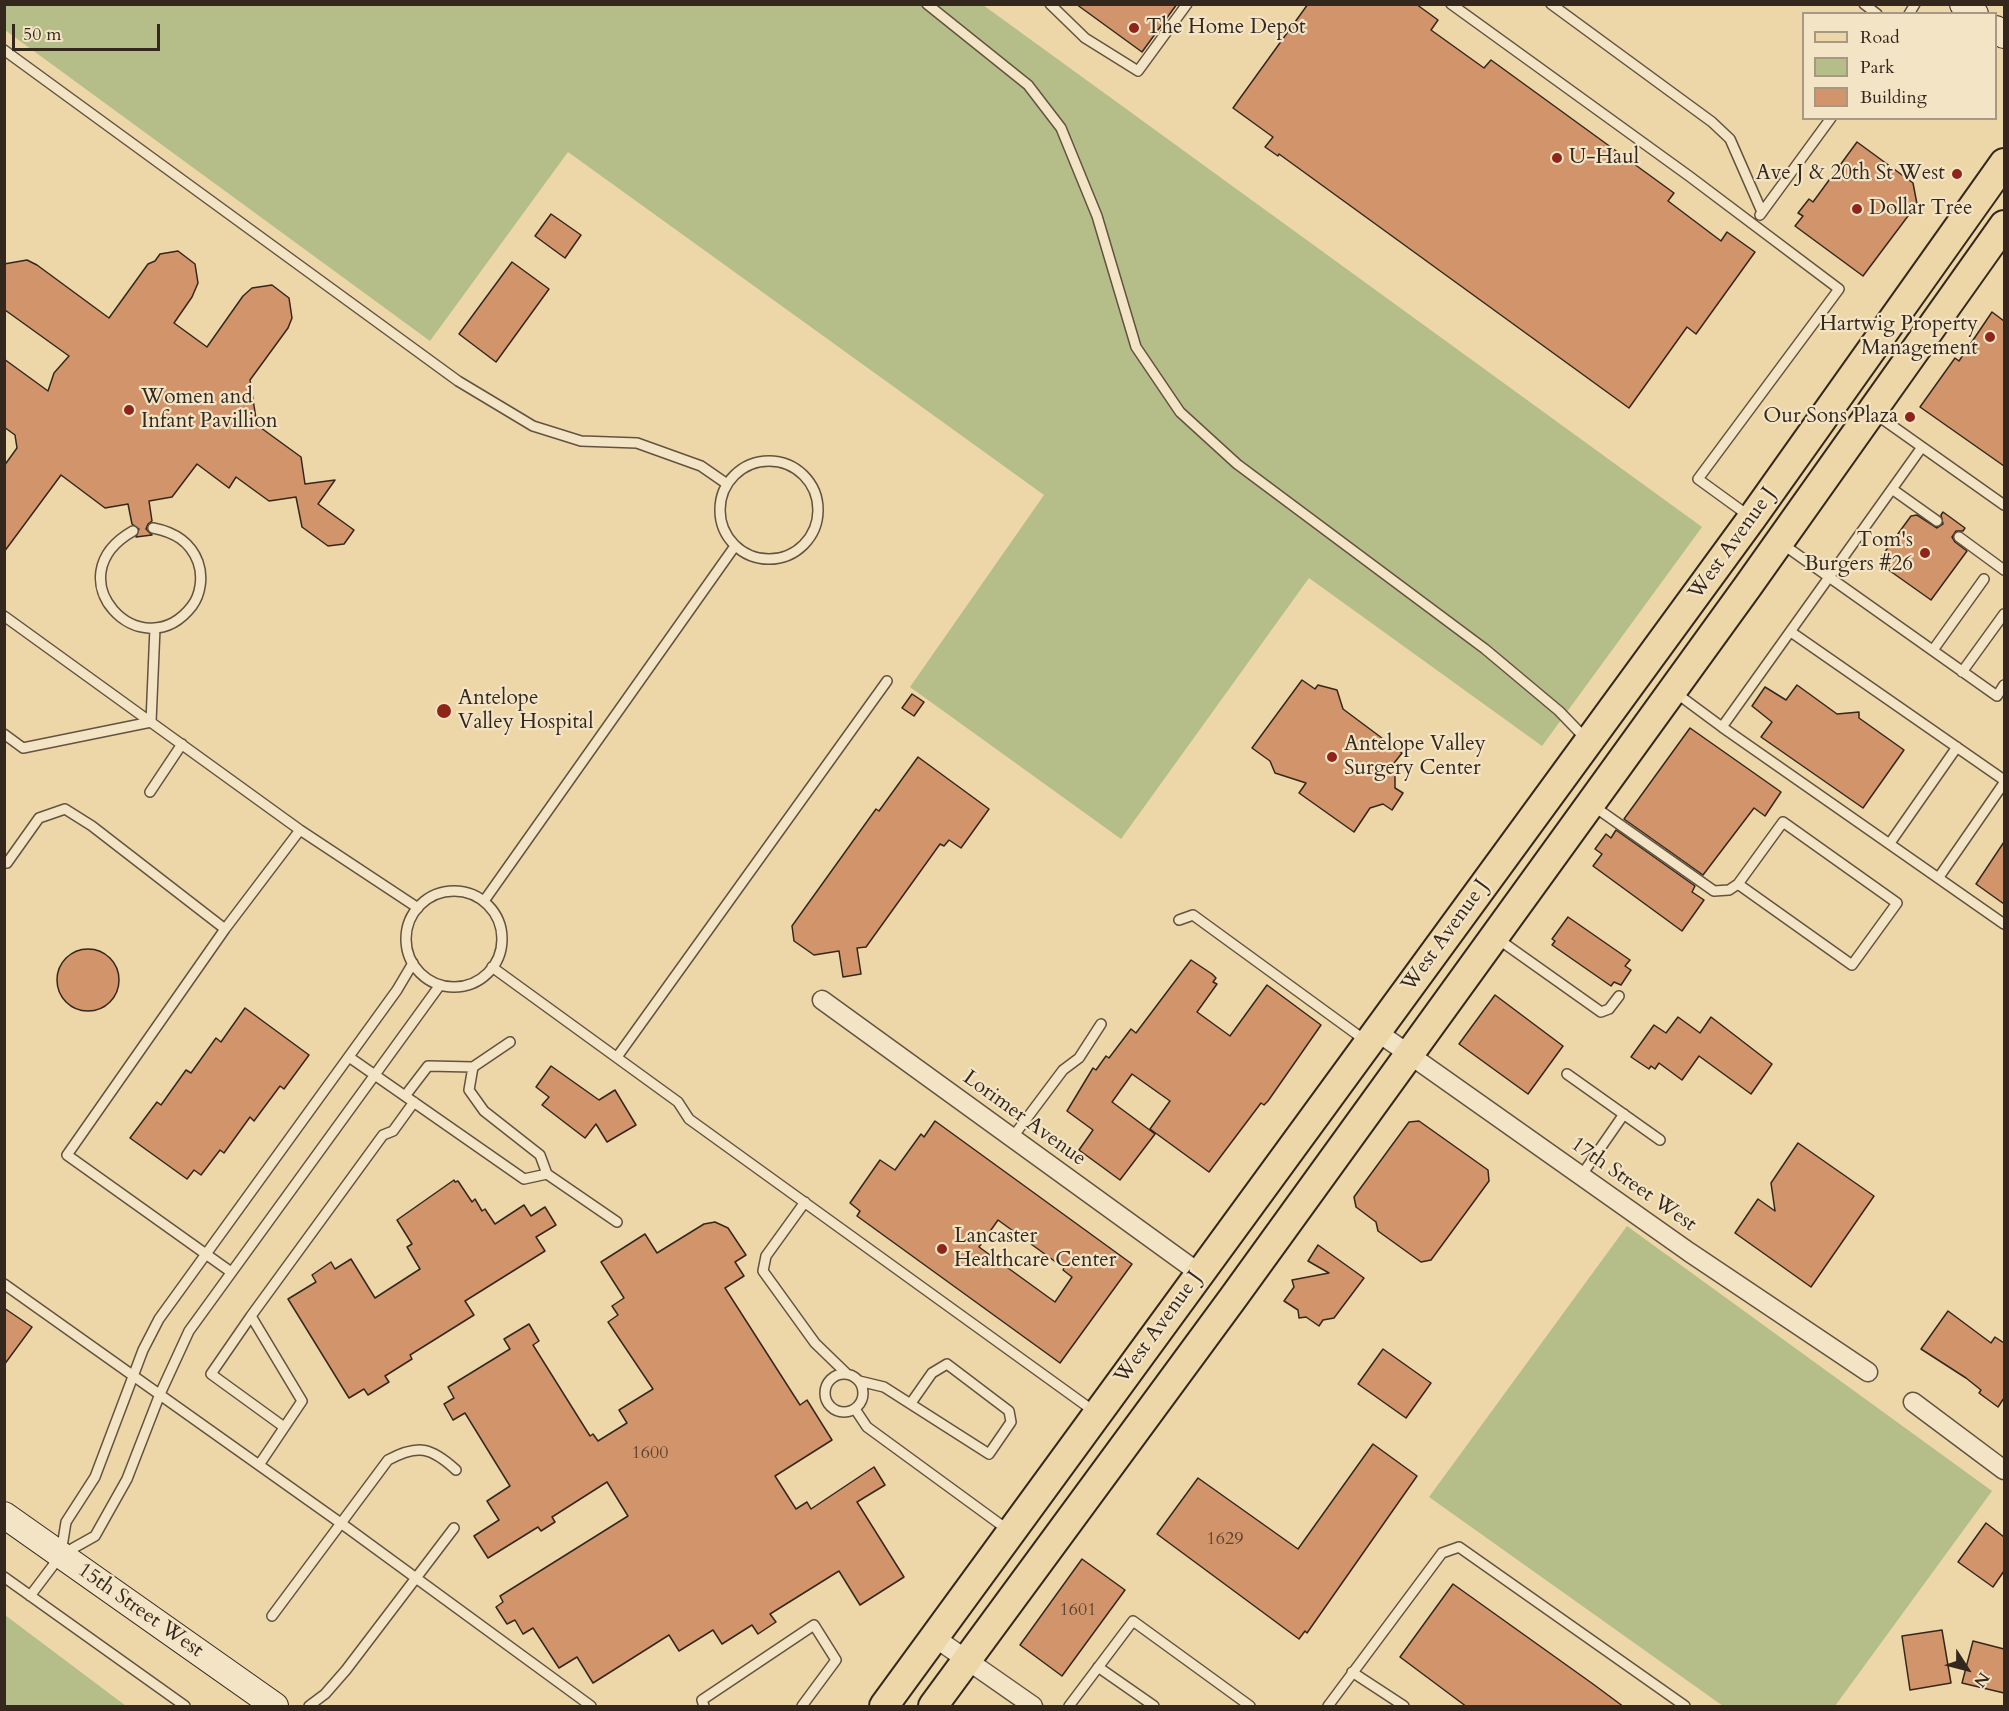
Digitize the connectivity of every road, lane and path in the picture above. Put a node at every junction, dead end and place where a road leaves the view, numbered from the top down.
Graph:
1 (927, 4) edge
2 (1050, 4) edge
3 (1187, 4) edge
4 (1451, 4) edge
5 (1551, 4) edge
6 (4, 50) edge
7 (1830, 120) edge
8 (2004, 163) edge
9 (1762, 212) junction
10 (1754, 224) junction
11 (2004, 225) edge
12 (1867, 356) junction
13 (1871, 411) junction
14 (1922, 447) junction
15 (727, 484) junction
16 (1892, 489) junction
17 (2004, 505) edge
18 (1752, 518) junction
19 (1937, 521) dead end
20 (153, 528) dead end
21 (133, 531) dead end
22 (1959, 537) dead end
23 (1779, 542) junction
24 (735, 546) junction
25 (2004, 570) edge
26 (1829, 577) junction
27 (1984, 579) dead end
28 (2004, 614) edge
29 (4, 616) edge
30 (156, 628) junction
31 (1791, 632) junction
32 (1933, 650) junction
33 (1690, 666) junction
34 (1962, 672) junction
35 (887, 681) dead end
36 (2004, 685) edge
37 (1672, 690) junction
38 (152, 722) junction
39 (1722, 727) junction
40 (4, 734) edge
41 (1588, 741) junction
42 (182, 744) junction
43 (1957, 747) junction
44 (2004, 782) edge
45 (150, 792) dead end
46 (1590, 804) junction
47 (300, 830) junction
48 (1890, 843) junction
49 (4, 862) edge
50 (1939, 877) junction
51 (1738, 884) junction
52 (484, 901) junction
53 (418, 908) junction
54 (1179, 920) dead end
55 (2004, 924) edge
56 (225, 929) junction
57 (1494, 936) junction
58 (413, 963) junction
59 (492, 967) junction
60 (440, 985) junction
61 (1619, 996) dead end
62 (822, 1000) dead end
63 (1101, 1024) dead end
64 (1372, 1037) junction
65 (510, 1042) dead end
66 (1408, 1054) junction
67 (349, 1057) junction
68 (617, 1057) junction
69 (473, 1067) junction
70 (1567, 1074) dead end
71 (374, 1075) junction
72 (409, 1099) junction
73 (1624, 1114) junction
74 (1012, 1138) junction
75 (1660, 1140) dead end
76 (1284, 1157) junction
77 (547, 1174) junction
78 (1581, 1176) junction
79 (805, 1202) junction
80 (617, 1222) dead end
81 (206, 1254) junction
82 (231, 1272) junction
83 (1199, 1273) junction
84 (4, 1284) edge
85 (1233, 1298) junction
86 (251, 1316) junction
87 (1868, 1372) dead end
88 (847, 1374) junction
89 (135, 1375) junction
90 (860, 1381) junction
91 (160, 1394) junction
92 (1913, 1402) dead end
93 (911, 1403) junction
94 (855, 1409) junction
95 (1097, 1413) junction
96 (284, 1427) junction
97 (1130, 1438) junction
98 (259, 1465) junction
99 (456, 1470) dead end
100 (2004, 1470) edge
101 (4, 1515) edge
102 (340, 1523) junction
103 (454, 1528) dead end
104 (1010, 1532) junction
105 (61, 1555) junction
106 (4, 1577) edge
107 (416, 1579) junction
108 (30, 1596) junction
109 (272, 1616) dead end
110 (934, 1637) junction
111 (967, 1660) junction
112 (1098, 1667) junction
113 (1352, 1672) junction
114 (185, 1707) edge
115 (275, 1707) edge
116 (309, 1707) edge
117 (591, 1707) edge
118 (704, 1707) edge
119 (802, 1707) edge
120 (884, 1707) edge
121 (933, 1707) edge
122 (1033, 1707) edge
123 (1069, 1707) edge
124 (1154, 1707) edge
125 (1250, 1707) edge
126 (1328, 1707) edge
127 (1404, 1707) edge
128 (1685, 1707) edge

1 - 41 lane
2 - 3 lane
4 - 10 lane
5 - 9 lane
6 - 15 lane
7 - 9 lane
8 - 12 main road, West Avenue J
9 - 10 lane
10 - 18 lane
11 - 13 main road, West Avenue J
12 - 18 main road, West Avenue J
12 - 23 main road
13 - 14 lane
13 - 23 main road, West Avenue J
14 - 16 lane
14 - 17 lane
15 - 24 lane
15 - 24 lane
16 - 19 lane
16 - 26 lane
18 - 33 main road
18 - 41 main road, West Avenue J
20 - 30 lane
21 - 30 lane
22 - 25 lane
23 - 26 lane
23 - 33 main road, West Avenue J
24 - 52 lane
26 - 31 lane
26 - 32 lane
27 - 32 lane
28 - 34 lane
29 - 38 lane
30 - 38 lane
31 - 39 lane
31 - 43 lane
32 - 34 lane
33 - 37 main road, West Avenue J
34 - 36 lane
35 - 68 lane
37 - 39 lane
37 - 46 main road, West Avenue J
38 - 40 lane
38 - 42 lane
39 - 48 lane
41 - 64 main road, West Avenue J
42 - 45 lane
42 - 47 lane
43 - 44 lane
43 - 48 lane
44 - 50 lane
46 - 51 lane
46 - 57 main road, West Avenue J
47 - 53 lane
47 - 56 lane
48 - 50 lane
49 - 56 lane
50 - 55 lane
51 - 51 lane
52 - 53 lane
52 - 59 lane
53 - 58 lane
54 - 64 lane
56 - 81 lane
57 - 61 lane
57 - 66 main road, West Avenue J
58 - 60 lane
58 - 67 lane
59 - 60 lane
59 - 68 lane
60 - 71 lane
62 - 74 street, Lorimer Avenue
63 - 74 lane
64 - 66 street, 17th Street West
64 - 76 main road, West Avenue J
65 - 69 lane
66 - 78 street, 17th Street West
66 - 85 main road, West Avenue J
67 - 71 lane
67 - 81 lane
68 - 79 lane
69 - 72 lane
69 - 77 lane
70 - 73 lane
71 - 72 lane
71 - 82 lane
72 - 77 lane
72 - 86 lane
73 - 75 lane
73 - 78 lane
74 - 83 street, Lorimer Avenue
76 - 83 main road, West Avenue J
76 - 85 main road
77 - 80 lane
78 - 87 street, 17th Street West
79 - 88 lane
79 - 95 lane
81 - 82 lane
81 - 89 lane
82 - 91 lane
83 - 95 main road, West Avenue J
83 - 97 main road
84 - 89 lane
85 - 97 main road, West Avenue J
86 - 96 lane
86 - 96 lane
88 - 90 lane
88 - 94 lane
89 - 91 lane
89 - 105 lane
90 - 93 lane
90 - 94 lane
91 - 98 lane
91 - 105 lane
92 - 100 street
93 - 93 lane
94 - 104 lane
95 - 104 main road, West Avenue J
96 - 98 lane
97 - 111 main road, West Avenue J
98 - 102 lane
99 - 102 lane
101 - 105 street, 15th Street West
102 - 107 lane
102 - 109 lane
103 - 107 lane
104 - 110 main road, West Avenue J
105 - 108 lane
105 - 115 street, 15th Street West
106 - 108 lane
107 - 116 lane
107 - 117 lane
108 - 114 lane
110 - 111 street
110 - 120 main road, West Avenue J
111 - 121 main road, West Avenue J
111 - 122 street
112 - 123 lane
112 - 124 lane
112 - 125 lane
113 - 126 lane
113 - 127 lane
113 - 128 lane
118 - 119 lane

